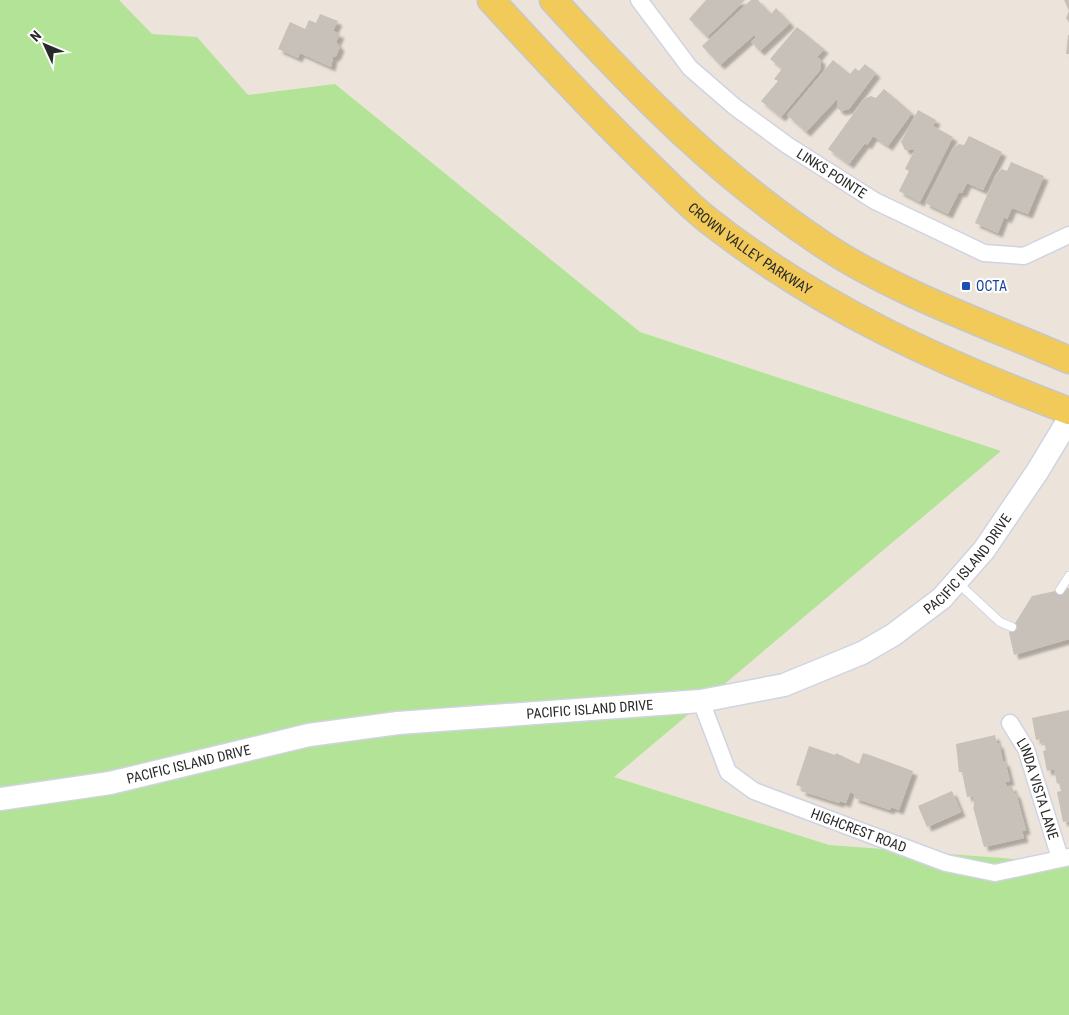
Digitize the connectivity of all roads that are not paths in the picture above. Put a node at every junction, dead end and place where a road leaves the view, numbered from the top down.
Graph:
1 (491, 0) edge
2 (553, 0) edge
3 (639, 0) edge
4 (1069, 235) edge
5 (1069, 360) edge
6 (1069, 411) edge
7 (1069, 419) edge
8 (1069, 576) edge
9 (956, 582) junction
10 (1060, 590) dead end
11 (1012, 627) dead end
12 (701, 701) junction
13 (1010, 723) dead end
14 (0, 799) edge
15 (1065, 857) edge

1 - 6 main road, CROWN VALLEY PARKWAY
2 - 5 main road
3 - 4 street, LINKS POINTE
7 - 9 main road, PACIFIC ISLAND DRIVE
8 - 10 lane
9 - 11 lane
9 - 12 main road, PACIFIC ISLAND DRIVE
12 - 14 main road, PACIFIC ISLAND DRIVE
12 - 15 street, HIGHCREST ROAD
13 - 15 street, LINDA VISTA LANE

